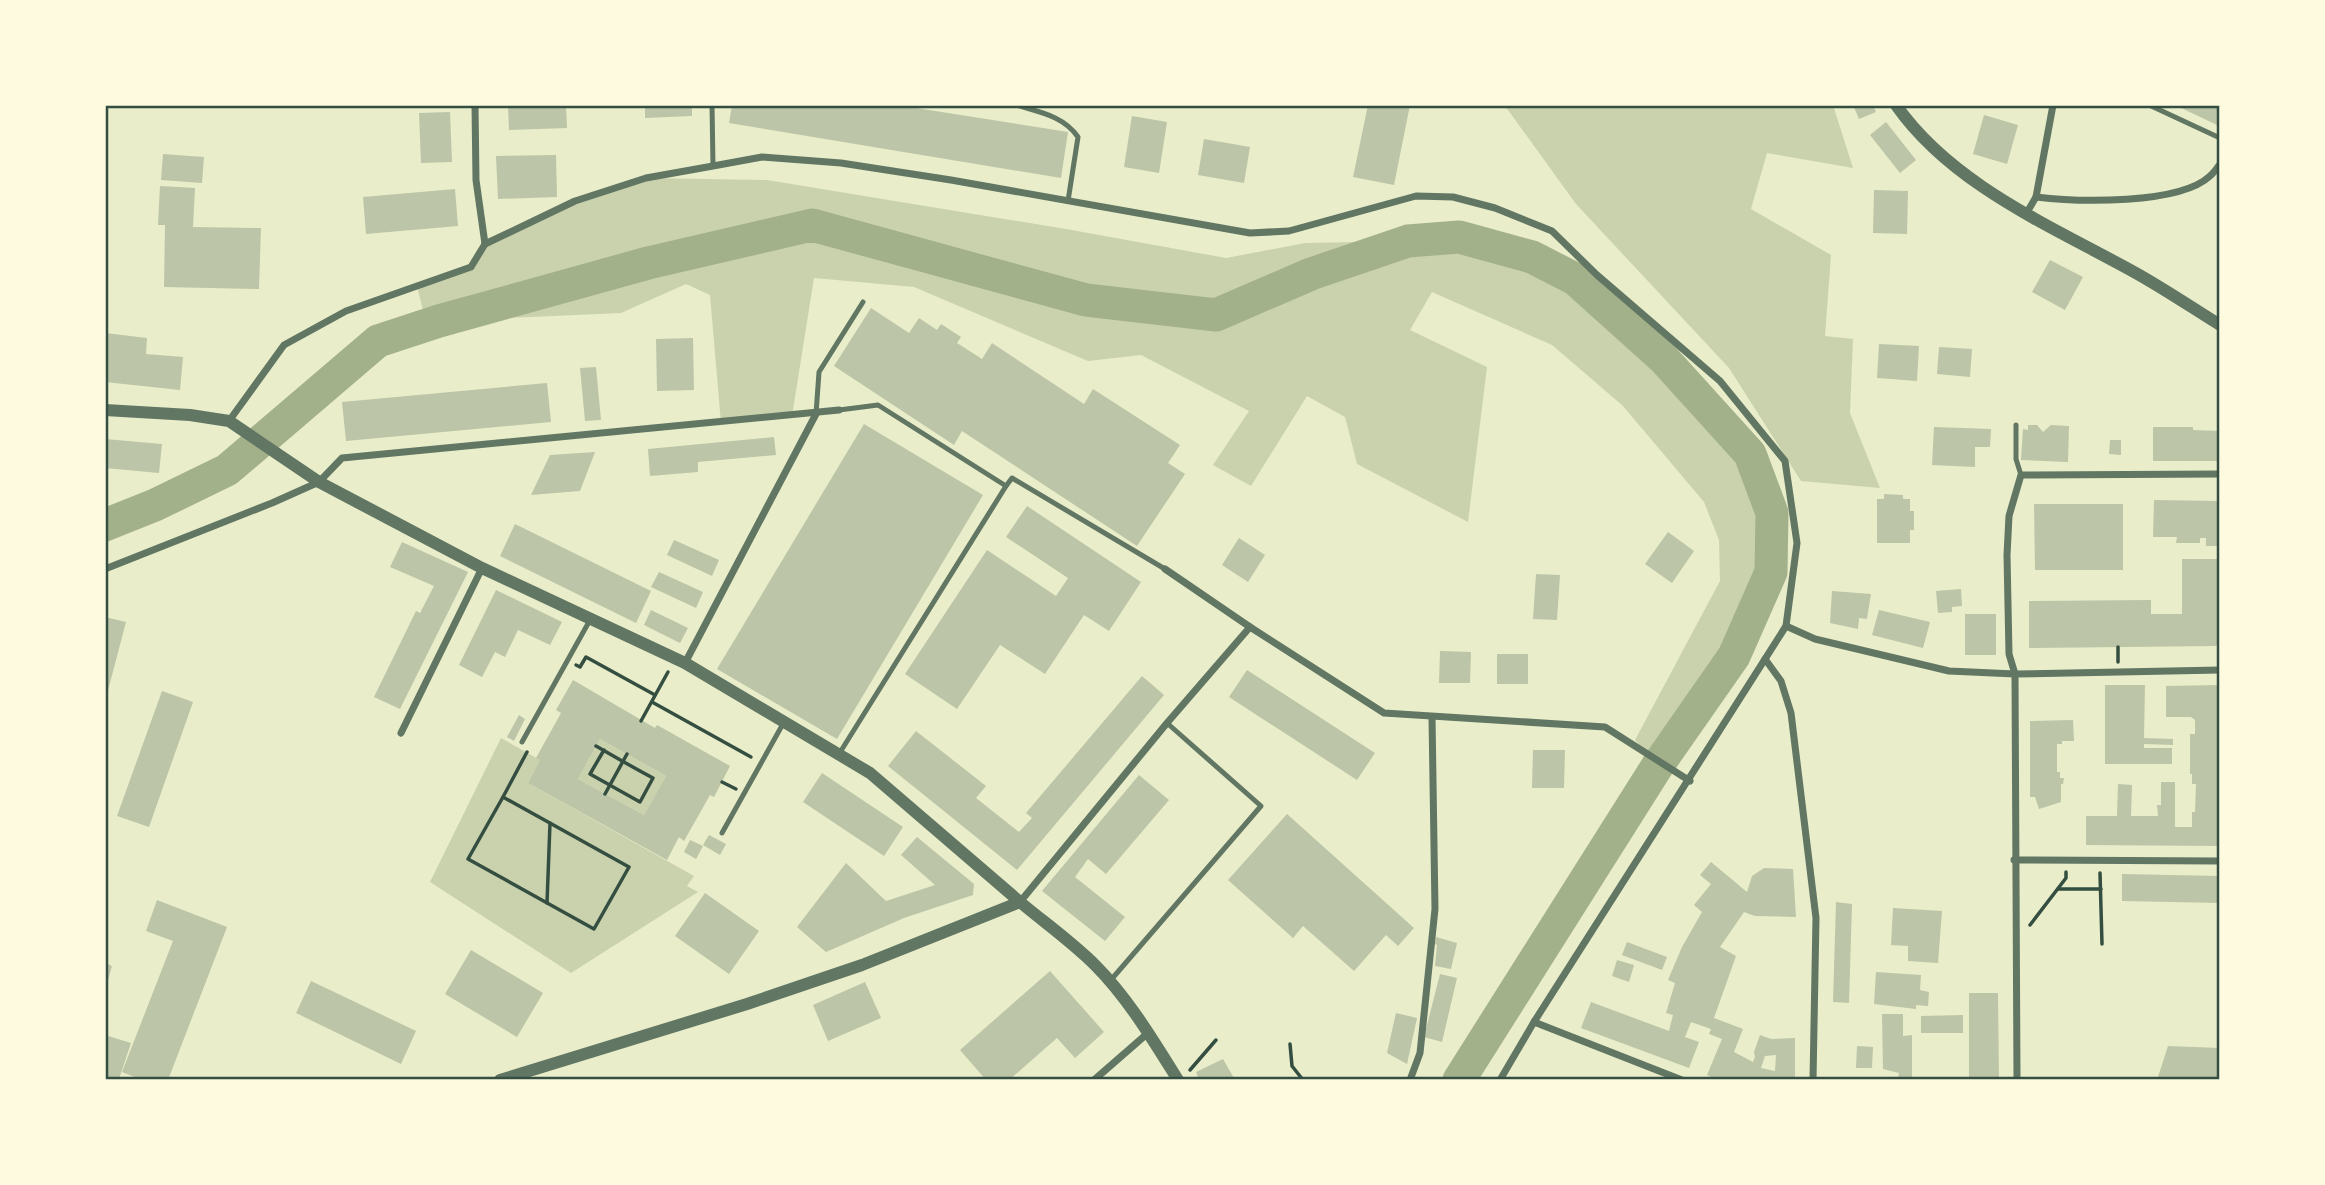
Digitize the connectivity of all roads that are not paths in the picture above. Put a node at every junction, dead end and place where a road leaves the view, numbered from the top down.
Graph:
1 (475, 105) edge
2 (712, 105) edge
3 (1016, 105) edge
4 (1896, 105) edge
5 (2053, 105) edge
6 (2149, 105) edge
7 (2220, 138) edge
8 (2220, 164) edge
9 (713, 166) junction
10 (2036, 197) junction
11 (1068, 201) junction
12 (2025, 215) junction
13 (485, 244) junction
14 (863, 302) dead end
15 (2220, 325) edge
16 (105, 410) edge
17 (839, 410) joint
18 (816, 414) junction
19 (229, 421) junction
20 (2016, 425) dead end
21 (2220, 474) edge
22 (2021, 475) junction
23 (319, 482) junction
24 (1006, 486) junction
25 (482, 568) junction
26 (105, 569) edge
27 (1165, 569) joint
28 (591, 619) junction
29 (1786, 626) junction
30 (1250, 627) junction
31 (1765, 659) junction
32 (681, 660) junction
33 (2220, 670) edge
34 (2015, 674) junction
35 (1432, 717) junction
36 (784, 722) junction
37 (1167, 723) junction
38 (401, 733) dead end
39 (522, 742) road end
40 (839, 755) junction
41 (1690, 781) junction
42 (722, 833) dead end
43 (2014, 860) junction
44 (2220, 861) edge
45 (1020, 902) junction
46 (1110, 982) junction
47 (1534, 1022) junction
48 (1148, 1033) junction
49 (500, 1080) edge
50 (1094, 1080) edge
51 (1178, 1080) edge
52 (1410, 1080) edge
53 (1500, 1080) edge
54 (1682, 1080) edge
55 (1813, 1080) edge
56 (2017, 1080) edge

1 - 13 street
2 - 9 lane
3 - 11 lane
4 - 12 street
5 - 10 street
6 - 7 lane
8 - 10 street
9 - 11 street
9 - 13 street
10 - 12 street
11 - 29 street
12 - 15 street
13 - 19 street
14 - 18 lane
16 - 19 street
17 - 18 street
17 - 24 lane
18 - 23 street
18 - 32 street
19 - 23 street
20 - 22 lane
21 - 22 street
22 - 34 street
23 - 25 street
23 - 26 street
24 - 27 lane
24 - 40 lane
25 - 28 street
25 - 38 street
27 - 30 street
28 - 32 street
28 - 39 lane
29 - 31 street
29 - 34 street
30 - 35 street
30 - 37 street
31 - 41 street
31 - 55 street
32 - 36 street
33 - 34 street
34 - 43 street
35 - 41 street
35 - 52 street
36 - 40 street
36 - 42 lane
37 - 45 street
37 - 46 lane
40 - 45 street
41 - 47 street
43 - 44 street
43 - 56 street
45 - 46 street
45 - 49 street
46 - 48 street
47 - 53 street
47 - 54 street
48 - 50 street
48 - 51 street

